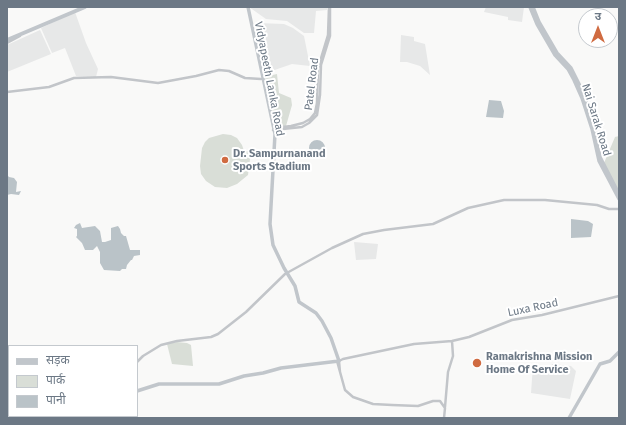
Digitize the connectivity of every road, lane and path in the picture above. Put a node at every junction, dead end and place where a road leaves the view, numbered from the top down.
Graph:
1 (82, 7) edge
2 (86, 7) edge
3 (247, 7) edge
4 (330, 7) edge
5 (532, 8) edge
6 (46, 24) junction
7 (7, 41) edge
8 (261, 79) junction
9 (7, 92) edge
10 (274, 129) junction
11 (609, 177) junction
12 (619, 194) edge
13 (619, 199) edge
14 (619, 209) edge
15 (285, 273) junction
16 (619, 295) edge
17 (452, 341) junction
18 (619, 352) edge
19 (337, 360) junction
20 (138, 361) edge
21 (138, 390) edge
22 (445, 411) junction
23 (56, 417) edge
24 (51, 418) edge
25 (445, 418) edge
26 (569, 418) edge

1 - 6 highway
2 - 6 highway
3 - 8 main road, Vidyapeeth Lanka Road
3 - 10 main road, Vidyapeeth Lanka Road
4 - 10 street, Patel Road
5 - 11 main road, Nai Sarak Road
6 - 7 highway
8 - 9 street
8 - 10 main road, Vidyapeeth Lanka Road
10 - 15 main road, Vidyapeeth Lanka Road
11 - 12 main road, Nai Sarak Road
11 - 13 main road, Nai Sarak Road
14 - 15 street
15 - 19 main road, Vidyapeeth Lanka Road
15 - 20 street
16 - 17 street, Luxa Road
17 - 19 street, Luxa Road
17 - 22 street
18 - 26 main road
19 - 21 main road
19 - 22 street, Vidyapeeth Lanka Road
22 - 25 street
23 - 24 main road

